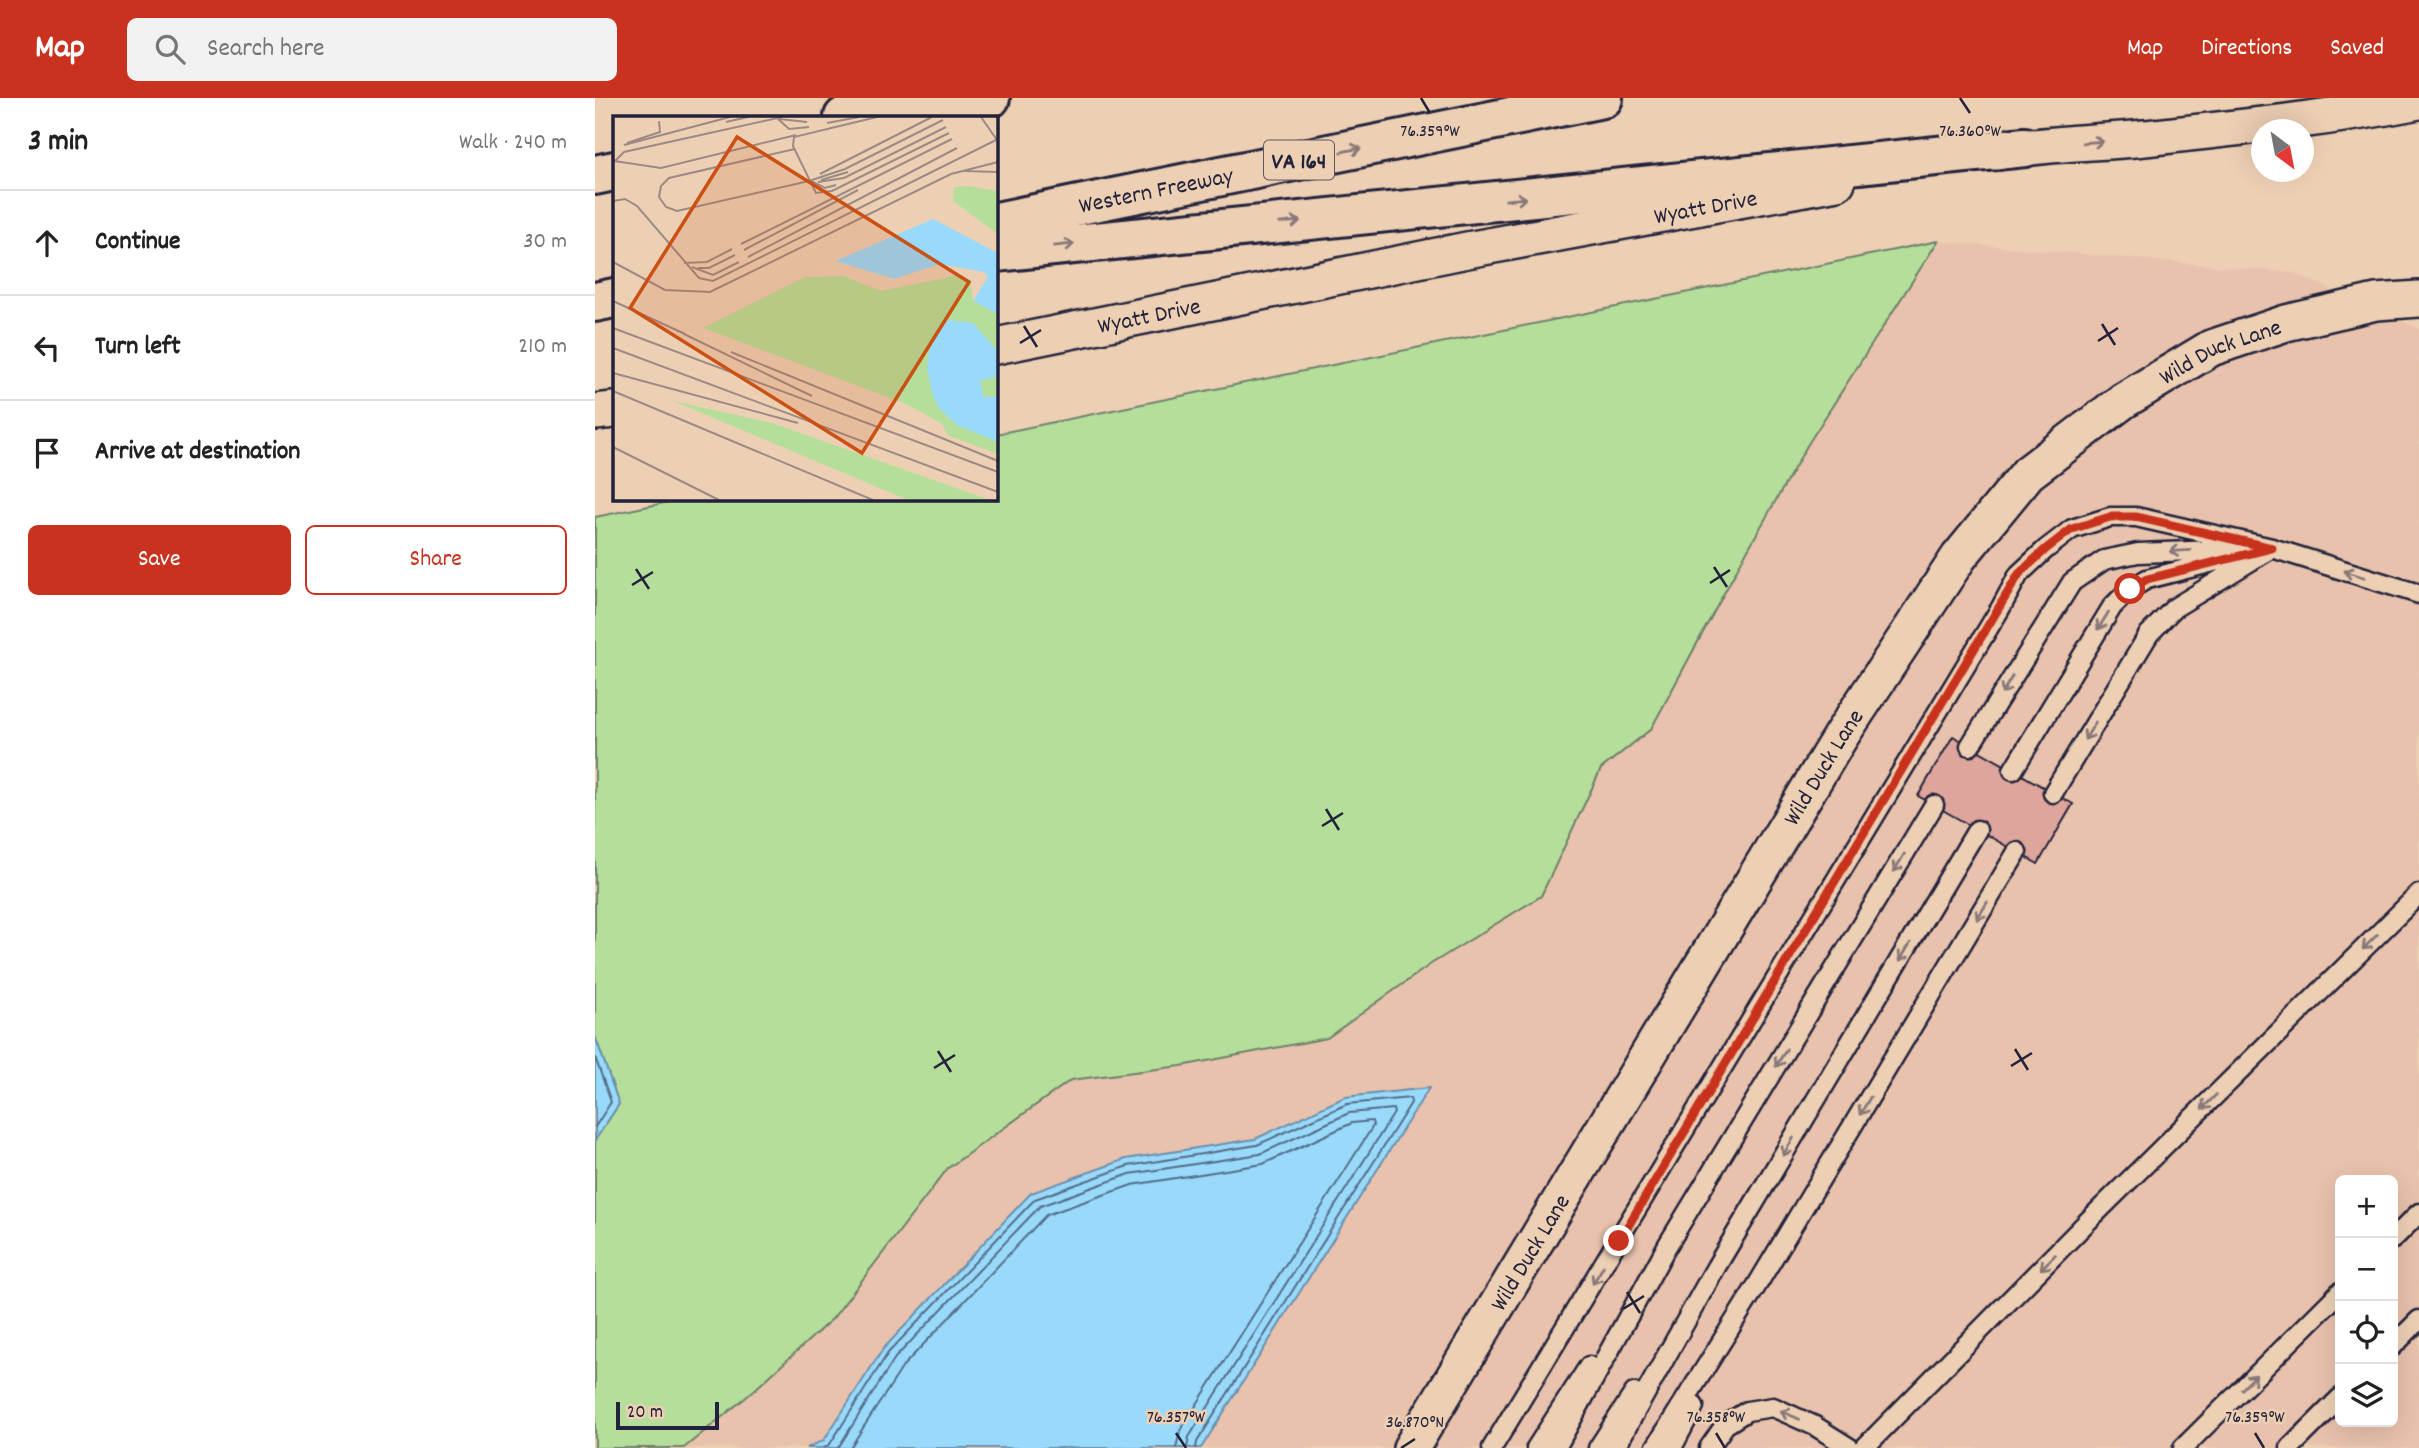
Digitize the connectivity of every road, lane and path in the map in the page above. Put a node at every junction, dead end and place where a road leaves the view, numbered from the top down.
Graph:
1 (904, 98) edge
2 (990, 98) edge
3 (1603, 98) edge
4 (2419, 101) edge
5 (847, 116) edge
6 (896, 116) edge
7 (2025, 147) junction
8 (613, 171) edge
9 (595, 175) edge
10 (997, 222) edge
11 (997, 252) edge
12 (613, 298) edge
13 (2419, 299) edge
14 (595, 302) edge
15 (997, 345) edge
16 (613, 410) edge
17 (595, 412) edge
18 (2272, 548) junction
19 (2419, 594) edge
20 (1970, 746) dead end
21 (2013, 770) dead end
22 (2053, 793) dead end
23 (1934, 805) dead end
24 (1977, 830) dead end
25 (2017, 852) dead end
26 (2419, 894) edge
27 (2419, 1213) edge
28 (2394, 1238) edge
29 (1667, 1246) junction
30 (1716, 1268) junction
31 (1757, 1285) junction
32 (2335, 1297) edge
33 (2419, 1320) edge
34 (2398, 1341) edge
35 (2335, 1403) edge
36 (1411, 1448) edge
37 (1492, 1448) edge
38 (1536, 1448) edge
39 (1556, 1448) edge
40 (1598, 1448) edge
41 (1615, 1448) edge
42 (1655, 1448) edge
43 (1672, 1448) edge
44 (1709, 1448) edge
45 (1850, 1448) edge
46 (1864, 1448) edge
47 (2183, 1448) edge
48 (2290, 1448) edge

1 - 5 highway
2 - 6 highway
10 -> 3 highway, Western Freeway / VA 164
7 -> 4 street, Wyatt Drive
11 -> 7 highway
7 - 15 street, Wyatt Drive
8 - 9 highway
12 - 14 highway
13 - 36 street, Wild Duck Lane
16 - 17 street
19 -> 18 lane
18 -> 20 lane
18 -> 21 lane
18 -> 22 lane
18 -> 37 lane
23 -> 29 lane
24 -> 30 lane
25 -> 31 lane
26 -> 46 lane
27 - 28 lane
29 - 38 lane
29 - 39 lane
30 - 40 lane
30 - 41 lane
31 - 42 lane
31 - 43 lane
47 -> 32 lane
33 - 34 lane
35 - 48 lane
45 -> 44 lane

